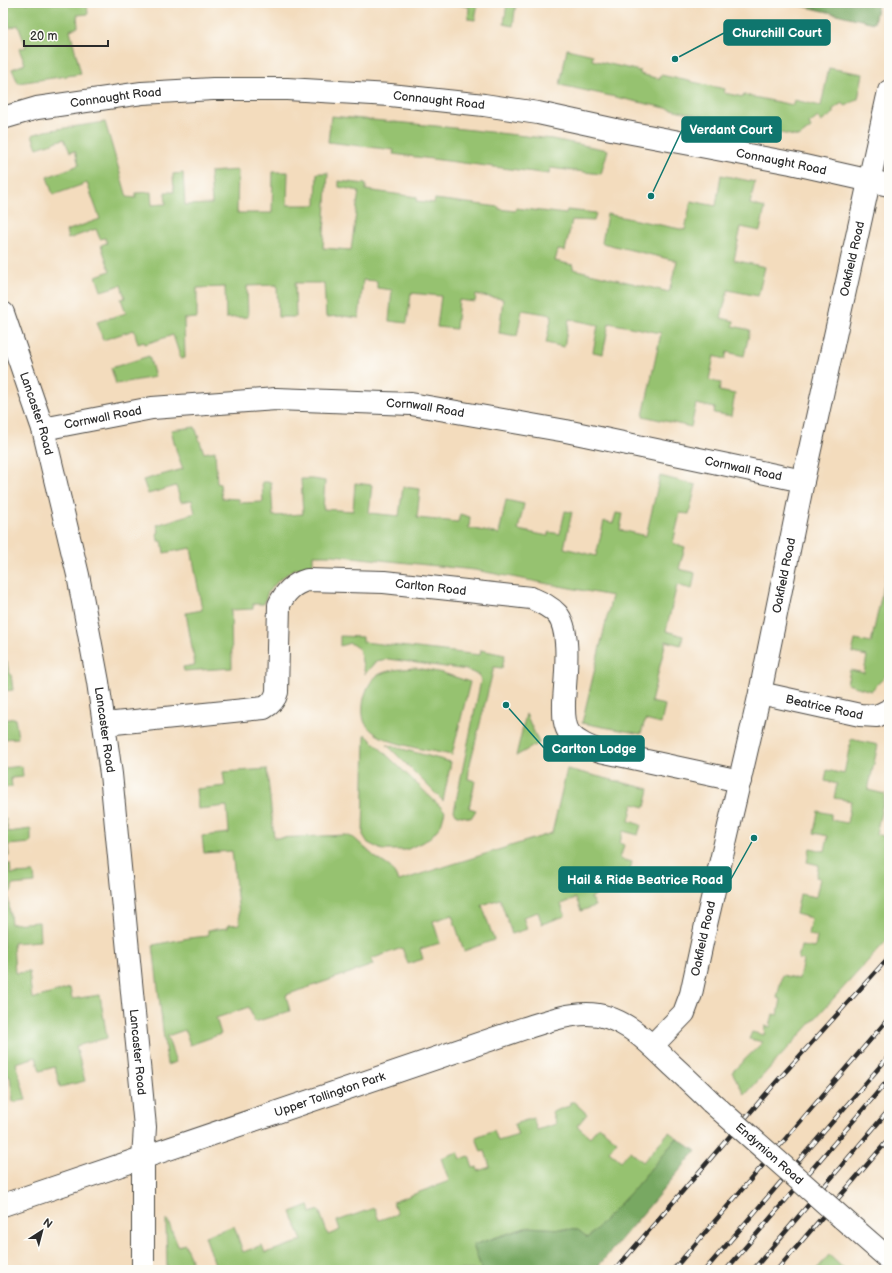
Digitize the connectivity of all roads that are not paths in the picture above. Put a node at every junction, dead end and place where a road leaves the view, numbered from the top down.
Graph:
1 (889, 91) edge
2 (3, 118) edge
3 (879, 182) edge
4 (3, 313) edge
5 (43, 430) junction
6 (803, 481) junction
7 (760, 693) junction
8 (889, 710) edge
9 (105, 724) junction
10 (740, 781) junction
11 (652, 1046) junction
12 (143, 1158) junction
13 (3, 1205) edge
14 (889, 1259) edge
15 (143, 1270) edge

1 - 3 street, Oakfield Road
2 - 3 street, Connaught Road
3 - 6 street, Oakfield Road
4 - 5 street, Lancaster Road
5 - 6 street, Cornwall Road
5 - 9 street, Lancaster Road
6 - 7 street, Oakfield Road
7 - 8 street, Beatrice Road
7 - 10 street, Oakfield Road
9 - 10 street, Carlton Road
9 - 12 street, Lancaster Road
10 - 11 street, Oakfield Road
11 - 12 street, Upper Tollington Park
11 - 14 street, Endymion Road, bridge
12 - 13 street, Upper Tollington Park
12 - 15 street, Lancaster Road

